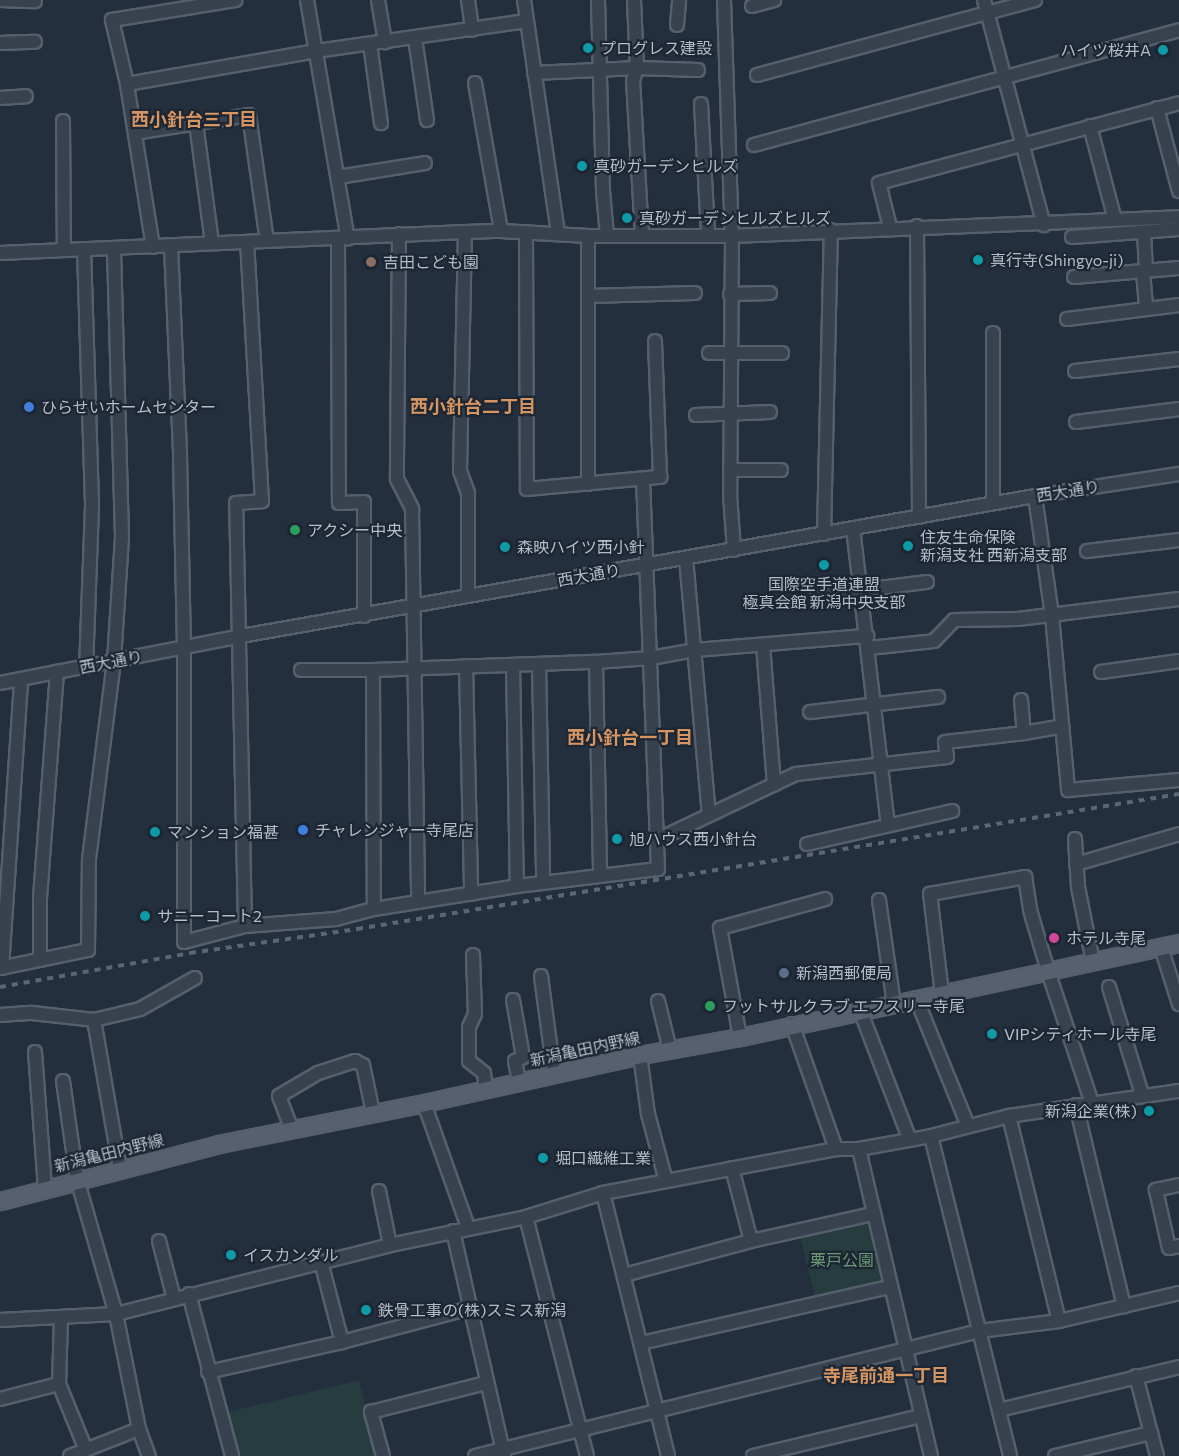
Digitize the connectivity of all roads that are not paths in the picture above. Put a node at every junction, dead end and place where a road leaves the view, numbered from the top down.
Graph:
1 (0, 0) edge
2 (235, 0) edge
3 (308, 0) edge
4 (378, 0) edge
5 (468, 0) edge
6 (524, 0) edge
7 (598, 0) edge
8 (634, 0) edge
9 (679, 0) edge
10 (724, 0) edge
11 (774, 0) edge
12 (984, 0) edge
13 (1035, 0) edge
14 (35, 1) edge
15 (752, 6) dead end
16 (988, 13) junction
17 (526, 21) junction
18 (677, 25) dead end
19 (472, 30) junction
20 (1179, 30) edge
21 (416, 38) junction
22 (35, 42) dead end
23 (384, 42) junction
24 (0, 43) edge
25 (370, 44) junction
26 (316, 51) junction
27 (637, 68) junction
28 (698, 70) dead end
29 (599, 72) junction
30 (534, 73) junction
31 (757, 75) dead end
32 (1006, 76) junction
33 (475, 83) dead end
34 (127, 84) junction
35 (26, 96) dead end
36 (0, 98) edge
37 (1179, 102) edge
38 (701, 105) dead end
39 (1157, 108) junction
40 (427, 120) dead end
41 (63, 121) dead end
42 (195, 123) junction
43 (381, 123) dead end
44 (1090, 126) junction
45 (135, 133) junction
46 (1023, 143) junction
47 (754, 145) dead end
48 (425, 163) dead end
49 (338, 177) junction
50 (1179, 191) edge
51 (1179, 217) edge
52 (1115, 220) junction
53 (1044, 225) junction
54 (917, 226) junction
55 (890, 228) junction
56 (831, 230) junction
57 (1179, 230) edge
58 (501, 231) junction
59 (465, 232) junction
60 (1144, 232) junction
61 (526, 233) junction
62 (399, 234) junction
63 (558, 234) junction
64 (642, 235) junction
65 (708, 235) junction
66 (588, 236) junction
67 (607, 236) junction
68 (732, 236) junction
69 (1072, 237) dead end
70 (343, 239) junction
71 (267, 241) junction
72 (247, 242) junction
73 (212, 243) junction
74 (153, 246) junction
75 (171, 246) junction
76 (114, 248) junction
77 (84, 249) junction
78 (64, 250) junction
79 (0, 253) edge
80 (1179, 268) edge
81 (1144, 271) junction
82 (1074, 277) dead end
83 (695, 293) dead end
84 (770, 293) dead end
85 (730, 294) junction
86 (588, 296) junction
87 (1179, 304) edge
88 (1146, 309) junction
89 (1067, 319) dead end
90 (993, 333) dead end
91 (655, 341) dead end
92 (709, 353) dead end
93 (729, 353) junction
94 (782, 353) dead end
95 (1179, 359) edge
96 (1075, 371) dead end
97 (1179, 409) edge
98 (770, 412) dead end
99 (729, 413) junction
100 (696, 415) dead end
101 (1076, 422) dead end
102 (781, 470) dead end
103 (730, 471) junction
104 (1179, 474) edge
105 (644, 480) junction
106 (588, 484) junction
107 (1035, 496) junction
108 (993, 503) junction
109 (919, 516) junction
110 (852, 528) junction
111 (824, 534) junction
112 (1179, 540) edge
113 (734, 550) junction
114 (1086, 551) dead end
115 (686, 558) junction
116 (647, 565) junction
117 (927, 582) dead end
118 (861, 592) junction
119 (468, 596) junction
120 (817, 596) dead end
121 (1179, 599) edge
122 (414, 606) junction
123 (364, 616) junction
124 (1052, 616) junction
125 (241, 636) junction
126 (868, 642) junction
127 (763, 645) junction
128 (184, 647) junction
129 (695, 650) junction
130 (651, 658) junction
131 (114, 661) junction
132 (1179, 661) edge
133 (596, 662) junction
134 (539, 664) junction
135 (466, 666) junction
136 (513, 666) junction
137 (86, 667) junction
138 (417, 669) junction
139 (301, 670) dead end
140 (373, 670) junction
141 (57, 672) junction
142 (1101, 672) dead end
143 (21, 680) junction
144 (0, 683) edge
145 (939, 697) dead end
146 (1021, 700) dead end
147 (876, 706) junction
148 (810, 712) dead end
149 (1062, 726) junction
150 (1024, 733) junction
151 (881, 763) junction
152 (1179, 780) edge
153 (774, 785) junction
154 (952, 811) dead end
155 (709, 814) junction
156 (888, 824) junction
157 (1179, 834) edge
158 (1075, 839) dead end
159 (657, 840) junction
160 (807, 844) dead end
161 (1077, 864) junction
162 (600, 874) junction
163 (543, 882) junction
164 (517, 886) junction
165 (471, 894) junction
166 (825, 899) dead end
167 (879, 900) dead end
168 (418, 902) junction
169 (374, 909) junction
170 (245, 926) junction
171 (1179, 943) edge
172 (1161, 947) junction
173 (473, 955) dead end
174 (40, 960) junction
175 (1093, 962) junction
176 (1, 968) edge
177 (1048, 971) junction
178 (541, 976) dead end
179 (195, 978) dead end
180 (1109, 987) dead end
181 (942, 994) junction
182 (916, 998) junction
183 (513, 1000) dead end
184 (658, 1001) dead end
185 (894, 1004) junction
186 (1179, 1004) edge
187 (860, 1010) junction
188 (0, 1015) edge
189 (94, 1020) junction
190 (792, 1024) junction
191 (740, 1037) junction
192 (670, 1050) junction
193 (35, 1052) dead end
194 (640, 1055) junction
195 (554, 1073) junction
196 (63, 1081) dead end
197 (519, 1082) junction
198 (486, 1089) junction
199 (1179, 1091) edge
200 (1142, 1095) junction
201 (1092, 1102) junction
202 (424, 1103) junction
203 (1076, 1105) junction
204 (373, 1113) junction
205 (1009, 1116) junction
206 (968, 1126) junction
207 (292, 1130) junction
208 (931, 1136) junction
209 (910, 1140) junction
210 (836, 1149) junction
211 (859, 1149) junction
212 (732, 1168) junction
213 (120, 1169) junction
214 (77, 1179) junction
215 (666, 1181) junction
216 (1179, 1185) edge
217 (45, 1188) junction
218 (379, 1191) dead end
219 (603, 1193) junction
220 (0, 1201) edge
221 (873, 1214) junction
222 (526, 1217) junction
223 (468, 1227) junction
224 (453, 1231) junction
225 (159, 1241) dead end
226 (751, 1241) junction
227 (390, 1245) junction
228 (1179, 1246) edge
229 (321, 1262) junction
230 (624, 1275) junction
231 (890, 1287) junction
232 (1179, 1293) edge
233 (189, 1294) junction
234 (174, 1299) junction
235 (1124, 1306) junction
236 (471, 1308) junction
237 (116, 1314) junction
238 (61, 1317) junction
239 (0, 1320) edge
240 (1059, 1321) junction
241 (979, 1331) junction
242 (342, 1342) junction
243 (641, 1343) junction
244 (905, 1351) junction
245 (1179, 1367) edge
246 (208, 1372) junction
247 (1136, 1376) junction
248 (486, 1383) junction
249 (59, 1384) junction
250 (0, 1399) edge
251 (999, 1410) junction
252 (658, 1412) junction
253 (921, 1416) junction
254 (140, 1429) junction
255 (581, 1431) junction
256 (1151, 1433) junction
257 (86, 1450) junction
258 (503, 1453) edge
259 (70, 1456) edge
260 (148, 1456) edge
261 (232, 1456) edge
262 (382, 1456) edge
263 (475, 1456) edge
264 (586, 1456) edge
265 (668, 1456) edge
266 (753, 1456) edge
267 (931, 1456) edge
268 (1010, 1456) edge
269 (1054, 1456) edge
270 (1157, 1456) edge

1 - 14 street
2 - 34 street
3 - 26 street
4 - 23 street
5 - 19 street
6 - 17 street
7 - 29 street
8 - 27 street
9 - 18 street
10 - 68 street
11 - 15 street
12 - 16 street
13 - 16 street
16 - 31 street
16 - 32 street
17 - 19 street
17 - 30 street
19 - 21 street
20 - 32 street
21 - 23 street
21 - 40 street
22 - 24 street
23 - 25 street
25 - 26 street
25 - 43 street
26 - 34 street
26 - 49 street
27 - 28 street
27 - 29 street
27 - 64 street
29 - 30 street
29 - 67 street
30 - 63 street
32 - 46 street
32 - 47 street
33 - 58 street
34 - 45 street
35 - 36 street
37 - 39 street
38 - 65 street
39 - 44 street
39 - 50 street
41 - 78 street
42 - 45 street
42 - 71 street
42 - 73 street
44 - 46 street
44 - 52 street
45 - 74 street
46 - 53 street
46 - 55 street
48 - 49 street
49 - 70 street
51 - 52 street
52 - 53 street
53 - 54 street
54 - 55 street
54 - 109 street
55 - 56 street
56 - 68 street
56 - 111 street
57 - 60 street
58 - 59 street
58 - 61 street
59 - 62 street
59 - 119 street
60 - 69 street
60 - 81 street
61 - 63 street
61 - 106 street
62 - 70 street
62 - 122 street
63 - 66 street
64 - 65 street
64 - 67 street
65 - 68 street
66 - 67 street
66 - 86 street
68 - 85 street
70 - 71 street
70 - 123 street
71 - 72 street
72 - 73 street
72 - 125 street
73 - 75 street
74 - 75 street
74 - 76 street
75 - 128 street
76 - 77 street
76 - 131 street
77 - 78 street
77 - 137 street
78 - 79 street
80 - 81 street
81 - 82 street
81 - 88 street
83 - 86 street
84 - 85 street
85 - 93 street
86 - 106 street
87 - 88 street
88 - 89 street
90 - 108 street
91 - 105 street
92 - 93 street
93 - 94 street
93 - 99 street
95 - 96 street
97 - 101 street
98 - 99 street
99 - 100 street
99 - 103 street
102 - 103 street
103 - 113 street
104 - 107 street, 西大通り
105 - 106 street
105 - 116 street
107 - 108 street, 西大通り
107 - 124 street
108 - 109 street, 西大通り
109 - 110 street, 西大通り
110 - 111 street, 西大通り
110 - 118 street
111 - 113 street, 西大通り
112 - 114 street
113 - 115 street, 西大通り
115 - 116 street, 西大通り
115 - 129 street
116 - 119 street, 西大通り
116 - 130 street
117 - 118 street
118 - 120 street
118 - 126 street
119 - 122 street, 西大通り
121 - 124 street
122 - 123 street, 西大通り
122 - 138 street
123 - 125 street, 西大通り
124 - 126 street
124 - 149 street
125 - 128 street, 西大通り
125 - 170 street
126 - 127 street
126 - 147 street
127 - 129 street
127 - 153 street
128 - 131 street, 西大通り
128 - 170 street
129 - 130 street
129 - 155 street
130 - 133 street
130 - 159 street
131 - 137 street, 西大通り
131 - 174 street
132 - 142 street
133 - 134 street
133 - 162 street
134 - 136 street
134 - 163 street
135 - 136 street
135 - 138 street
135 - 165 street
136 - 164 street
137 - 141 street, 西大通り
138 - 140 street
138 - 168 street
139 - 140 street
140 - 169 street
141 - 143 street, 西大通り
141 - 174 street
143 - 144 street, 西大通り
143 - 176 street
145 - 147 street
146 - 150 street
147 - 148 street
147 - 151 street
149 - 150 street
149 - 152 street
150 - 151 street
151 - 153 street
151 - 156 street
153 - 155 street
154 - 156 street
155 - 159 street
156 - 160 street
157 - 161 street
158 - 161 street
159 - 162 street
161 - 175 street
162 - 163 street
163 - 164 street
164 - 165 street
165 - 168 street
166 - 191 street
167 - 185 street
168 - 169 street
169 - 170 street
171 - 172 main road, 新潟亀田内野線
172 - 175 main road, 新潟亀田内野線
172 - 186 street
173 - 198 street
174 - 176 street
175 - 177 main road, 新潟亀田内野線
177 - 181 main road, 新潟亀田内野線
177 - 181 street
177 - 201 street
178 - 195 street
179 - 189 street
180 - 200 street
181 - 182 main road, 新潟亀田内野線
182 - 185 main road, 新潟亀田内野線
182 - 206 street
183 - 197 street
184 - 192 street
185 - 187 main road, 新潟亀田内野線
187 - 190 main road, 新潟亀田内野線
187 - 209 street
188 - 189 street
189 - 213 street
190 - 191 main road, 新潟亀田内野線
190 - 210 street
191 - 192 main road, 新潟亀田内野線
192 - 194 main road, 新潟亀田内野線
193 - 217 street
194 - 195 main road, 新潟亀田内野線
194 - 215 street
195 - 197 main road, 新潟亀田内野線
196 - 214 street
197 - 198 main road, 新潟亀田内野線
198 - 202 main road, 新潟亀田内野線
199 - 200 street
200 - 201 street
201 - 203 street
202 - 204 main road, 新潟亀田内野線
202 - 223 street
203 - 205 street
203 - 235 street
204 - 207 main road, 新潟亀田内野線
204 - 207 street
205 - 206 street
205 - 240 street
206 - 208 street
207 - 213 main road, 新潟亀田内野線
208 - 209 street
208 - 241 street
209 - 211 street
210 - 211 street
210 - 212 street
211 - 221 street
212 - 215 street
212 - 226 street
213 - 214 main road, 新潟亀田内野線
214 - 217 main road, 新潟亀田内野線
214 - 237 street
215 - 219 street
216 - 228 street
217 - 220 main road, 新潟亀田内野線
218 - 227 street
219 - 222 street
219 - 230 street
221 - 226 street
221 - 231 street
222 - 223 street
222 - 255 street
223 - 224 street
224 - 227 street
224 - 236 street
225 - 234 street
226 - 230 street
227 - 229 street
229 - 233 street
229 - 242 street
230 - 243 street
231 - 243 street
231 - 244 street
232 - 235 street
233 - 234 street
233 - 246 street
234 - 237 street
235 - 240 street
236 - 242 street
236 - 248 street
237 - 238 street
237 - 254 street
238 - 239 street
238 - 249 street
240 - 241 street
241 - 244 street
241 - 251 street
242 - 246 street
243 - 252 street
244 - 252 street
244 - 253 street
245 - 247 street
246 - 261 street
247 - 251 street
247 - 256 street
248 - 258 street
248 - 262 street
249 - 250 street
249 - 257 street
251 - 268 street
252 - 255 street
252 - 265 street
253 - 266 street
253 - 267 street
254 - 257 street
254 - 260 street
255 - 258 street
255 - 264 street
256 - 269 street
256 - 270 street
257 - 259 street
258 - 263 street

